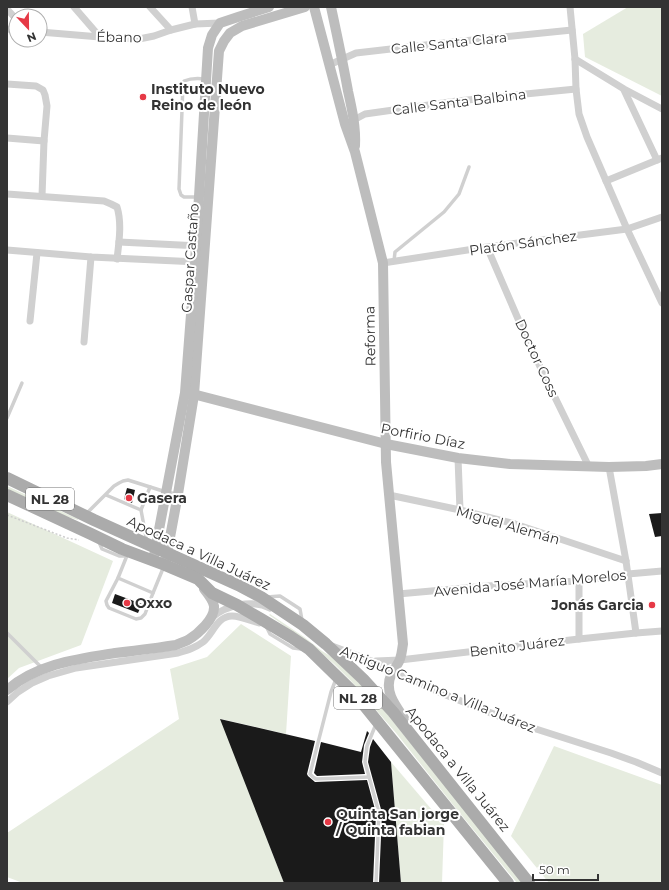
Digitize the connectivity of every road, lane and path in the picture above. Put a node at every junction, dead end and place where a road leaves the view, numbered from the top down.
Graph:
1 (74, 7) edge
2 (150, 7) edge
3 (192, 7) edge
4 (269, 7) edge
5 (305, 7) edge
6 (314, 7) edge
7 (331, 7) edge
8 (570, 7) edge
9 (220, 23) junction
10 (195, 24) junction
11 (171, 30) junction
12 (572, 30) junction
13 (48, 33) edge
14 (100, 37) junction
15 (342, 59) junction
16 (575, 59) junction
17 (329, 64) junction
18 (205, 79) junction
19 (216, 79) junction
20 (7, 84) edge
21 (576, 89) junction
22 (624, 90) junction
23 (662, 109) edge
24 (349, 122) junction
25 (7, 138) edge
26 (44, 141) junction
27 (660, 159) edge
28 (469, 167) dead end
29 (606, 181) junction
30 (7, 194) edge
31 (42, 196) junction
32 (203, 197) junction
33 (662, 217) edge
34 (627, 229) junction
35 (119, 242) junction
36 (200, 246) junction
37 (487, 247) junction
38 (7, 250) edge
39 (37, 253) junction
40 (91, 257) junction
41 (117, 259) junction
42 (200, 262) junction
43 (394, 262) junction
44 (383, 263) junction
45 (662, 303) edge
46 (30, 322) dead end
47 (84, 342) dead end
48 (22, 383) dead end
49 (189, 394) junction
50 (7, 418) edge
51 (386, 444) junction
52 (458, 458) junction
53 (662, 464) edge
54 (589, 466) junction
55 (609, 468) junction
56 (7, 478) edge
57 (150, 487) junction
58 (166, 492) junction
59 (7, 494) edge
60 (178, 494) junction
61 (106, 495) junction
62 (389, 495) junction
63 (141, 510) junction
64 (460, 510) junction
65 (7, 515) edge
66 (84, 516) junction
67 (80, 541) dead end
68 (152, 547) junction
69 (130, 554) junction
70 (162, 560) junction
71 (626, 561) junction
72 (662, 571) edge
73 (628, 574) junction
74 (118, 578) junction
75 (196, 578) junction
76 (579, 581) junction
77 (153, 593) junction
78 (398, 594) junction
79 (237, 606) junction
80 (212, 618) junction
81 (266, 623) junction
82 (304, 626) junction
83 (662, 631) edge
84 (7, 633) edge
85 (636, 633) junction
86 (579, 639) junction
87 (326, 644) junction
88 (399, 660) junction
89 (372, 661) junction
90 (43, 669) junction
91 (394, 670) junction
92 (337, 676) junction
93 (7, 690) edge
94 (7, 702) edge
95 (378, 721) junction
96 (409, 733) junction
97 (662, 773) edge
98 (370, 777) junction
99 (506, 882) edge
100 (376, 883) edge
101 (529, 883) edge

1 - 14 street
2 - 11 street
3 - 10 street
4 - 9 street
5 - 19 street, Gaspar Castaño
6 - 17 street
7 - 15 street
8 - 12 street
9 - 10 street, Ébano
9 - 18 street, Gaspar Castaño
10 - 11 street, Ébano
11 - 14 street, Ébano
12 - 15 street, Calle Santa Clara
12 - 16 street
13 - 14 street, Ébano
15 - 17 street, Calle Santa Clara
15 - 24 street
16 - 21 street
16 - 22 street
17 - 24 street
18 - 19 lane
18 - 32 street, Gaspar Castaño
18 - 32 lane
19 - 32 street, Gaspar Castaño
20 - 26 street
21 - 24 street, Calle Santa Balbina
21 - 29 street
22 - 23 street
22 - 27 street
24 - 44 street, Reforma
25 - 26 street
26 - 31 street
27 - 29 street
28 - 43 lane
29 - 34 street
30 - 31 street
31 - 35 street
32 - 36 street, Gaspar Castaño
33 - 34 street, Platón Sánchez
34 - 37 street, Platón Sánchez
34 - 45 street
35 - 36 street
35 - 41 street
36 - 42 street, Gaspar Castaño
37 - 43 street, Platón Sánchez
37 - 54 street, Doctor Coss
38 - 39 street
39 - 40 street
39 - 46 street
40 - 41 street
40 - 47 street
41 - 42 street
42 - 49 street, Gaspar Castaño
43 - 44 street, Platón Sánchez
44 - 51 street, Reforma
48 - 50 lane
49 - 51 street, Porfirio Díaz
49 - 58 street, Gaspar Castaño
49 - 60 street, Gaspar Castaño
51 - 52 street, Porfirio Díaz
51 - 62 street, Reforma
52 - 54 street, Porfirio Díaz
52 - 64 street
53 - 55 street, Porfirio Díaz
54 - 55 street, Porfirio Díaz
55 - 71 street
56 - 66 main road, Apodaca a Villa Juárez / NL 28
57 - 58 lane
57 - 61 lane
57 - 63 lane
58 - 60 lane
58 - 68 street, Gaspar Castaño
59 - 69 main road, Apodaca a Villa Juárez / NL 28
60 - 70 street, Gaspar Castaño
61 - 63 lane
61 - 66 lane
62 - 64 street, Miguel Alemán
62 - 78 street, Reforma
63 - 68 lane
64 - 71 street, Miguel Alemán
65 - 67 path
66 - 68 main road, Apodaca a Villa Juárez / NL 28
68 - 70 main road, Apodaca a Villa Juárez / NL 28
69 - 70 main road, Apodaca a Villa Juárez / NL 28
69 - 74 lane
70 - 75 main road, Apodaca a Villa Juárez / NL 28
70 - 77 lane
70 - 82 main road, Apodaca a Villa Juárez / NL 28
71 - 73 street
72 - 73 street, Avenida José María Morelos
73 - 76 street, Avenida José María Morelos
73 - 85 street
74 - 77 lane
74 - 77 lane
75 - 79 main road, Apodaca a Villa Juárez / NL 28
75 - 80 street
76 - 78 street, Avenida José María Morelos
76 - 86 street
78 - 88 street, Reforma
79 - 80 street
79 - 81 main road, Apodaca a Villa Juárez / NL 28
79 - 82 street
80 - 90 street
81 - 92 main road, Apodaca a Villa Juárez / NL 28
81 - 94 street
82 - 87 main road, Apodaca a Villa Juárez / NL 28
83 - 85 street, Benito Juárez
84 - 90 lane
85 - 86 street, Benito Juárez
86 - 88 street, Benito Juárez
87 - 89 street, Antiguo Camino a Villa Juárez
87 - 96 main road, Apodaca a Villa Juárez / NL 28
88 - 89 street, Benito Juárez
88 - 91 street
89 - 91 street, Antiguo Camino a Villa Juárez
90 - 93 street
91 - 96 street
91 - 97 street, Antiguo Camino a Villa Juárez
92 - 95 main road, Apodaca a Villa Juárez / NL 28
92 - 98 lane
95 - 98 lane
95 - 99 main road, Apodaca a Villa Juárez / NL 28
96 - 101 main road, Apodaca a Villa Juárez / NL 28
98 - 100 lane

